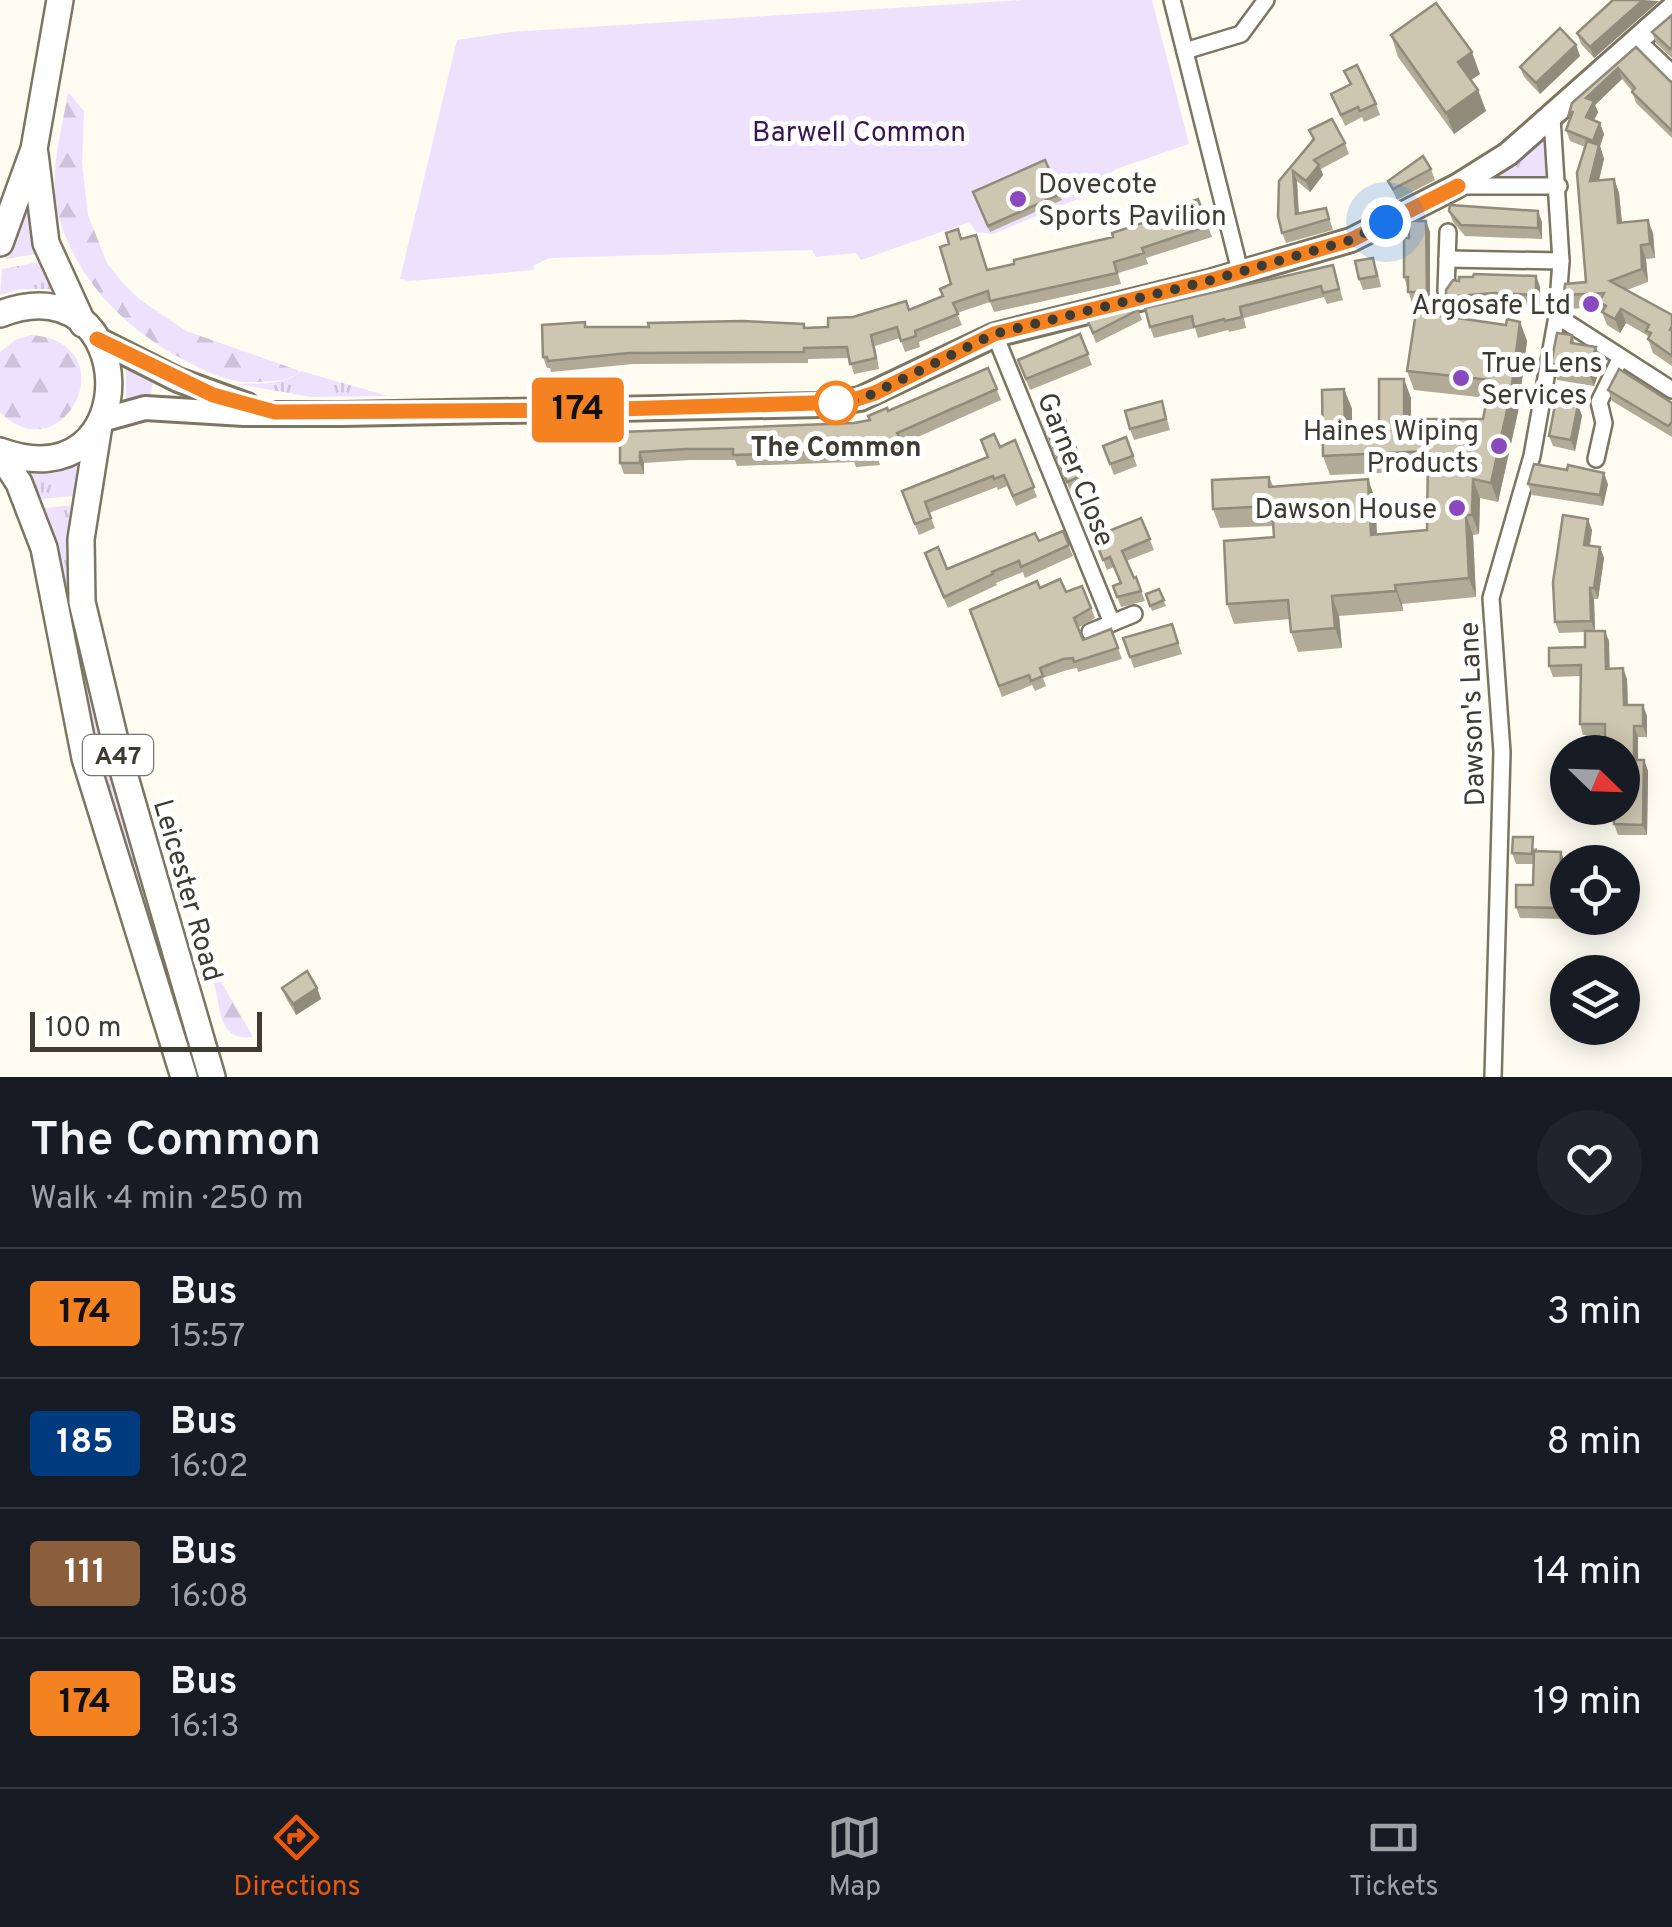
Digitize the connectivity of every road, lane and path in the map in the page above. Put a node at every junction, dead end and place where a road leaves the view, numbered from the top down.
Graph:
1 (60, 0) edge
2 (1172, 0) edge
3 (1266, 0) edge
4 (1672, 9) edge
5 (1637, 40) junction
6 (1185, 51) junction
7 (1672, 73) edge
8 (1552, 118) junction
9 (34, 149) junction
10 (1458, 186) junction
11 (1558, 186) junction
12 (1448, 232) dead end
13 (0, 243) edge
14 (1447, 259) junction
15 (1561, 261) junction
16 (1240, 272) junction
17 (1446, 291) edge
18 (0, 314) edge
19 (1557, 316) junction
20 (90, 331) junction
21 (994, 334) junction
22 (1620, 360) junction
23 (1672, 390) edge
24 (275, 412) junction
25 (100, 422) junction
26 (0, 453) edge
27 (1596, 459) dead end
28 (1134, 614) dead end
29 (1112, 623) junction
30 (1090, 632) edge
31 (184, 1077) edge
32 (212, 1077) edge
33 (1493, 1077) edge

1 - 9 main road
2 - 6 street
3 - 6 street
4 - 5 street
5 - 7 street
5 - 8 street
6 - 16 street
8 - 10 street
8 - 11 street, Dawson's Lane
9 - 13 main road
9 - 20 main road, Leicester Road
10 - 11 street
10 - 16 street
11 - 15 street, Dawson's Lane
12 - 14 street
14 - 15 street
14 - 17 street
15 - 19 street, Dawson's Lane
16 - 21 street
18 - 20 main road
19 - 22 street
19 - 33 street, Dawson's Lane
20 - 24 street
20 - 25 main road, Leicester Road
21 - 24 street
21 - 29 street, Garner Close
22 - 23 street
22 - 27 street
24 - 25 street
25 - 26 main road
25 - 32 main road, Leicester Road / A47
26 - 31 main road, Leicester Road / A47
28 - 29 street
29 - 30 street

